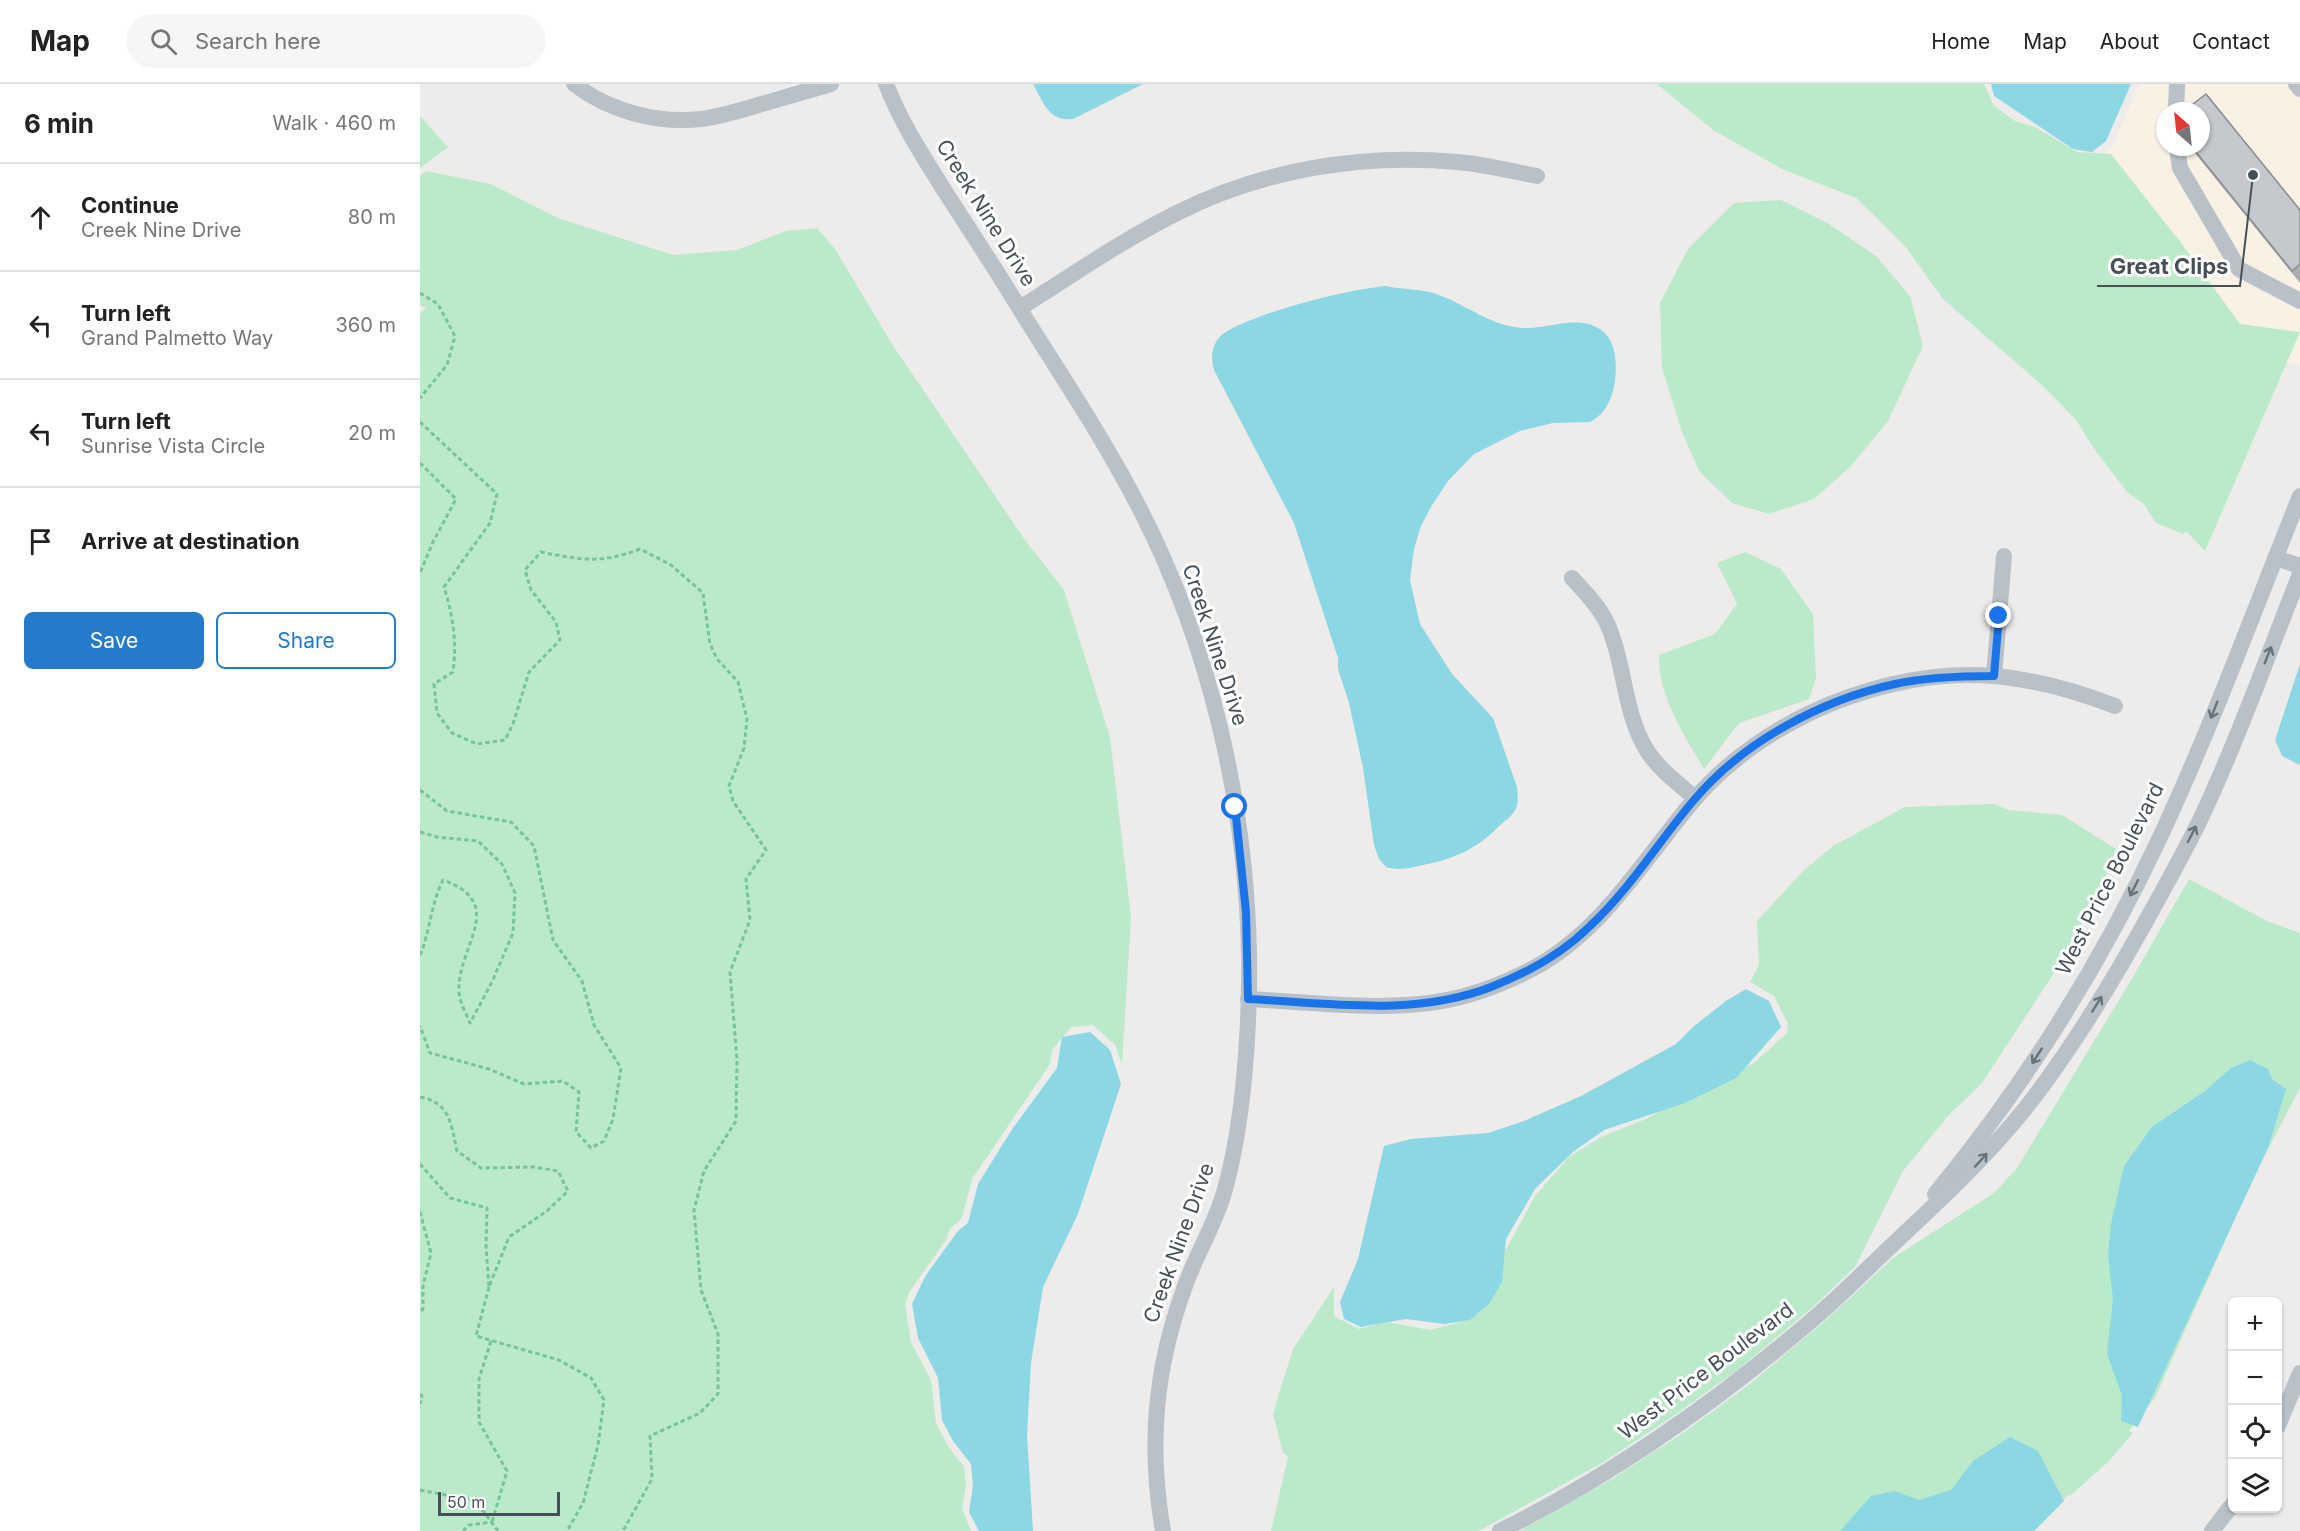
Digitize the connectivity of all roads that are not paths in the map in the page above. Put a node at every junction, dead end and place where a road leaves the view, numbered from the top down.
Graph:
1 (574, 84) edge
2 (831, 84) edge
3 (886, 84) edge
4 (2178, 84) edge
5 (2296, 84) edge
6 (2300, 89) edge
7 (2177, 102) edge
8 (2178, 156) edge
9 (1537, 176) dead end
10 (2300, 301) edge
11 (1020, 308) junction
12 (2300, 496) edge
13 (2004, 556) dead end
14 (2275, 558) junction
15 (2300, 566) edge
16 (2300, 574) edge
17 (1572, 578) dead end
18 (1994, 676) junction
19 (2115, 706) dead end
20 (1695, 798) junction
21 (1248, 999) junction
22 (1893, 1245) junction
23 (2300, 1373) edge
24 (2282, 1414) edge
25 (2228, 1510) edge
26 (1163, 1531) edge
27 (1500, 1531) edge
28 (2212, 1531) edge

1 - 2 street
3 - 11 street, Creek Nine Drive
4 - 7 street
5 - 6 street
8 - 10 street
9 - 11 street
11 - 21 street, Creek Nine Drive
12 - 14 street, West Price Boulevard
13 - 18 street
14 - 15 street
14 -> 22 street, West Price Boulevard
22 -> 16 street, West Price Boulevard
17 - 20 street
18 - 19 street
18 - 20 street
20 - 21 street
21 - 26 street, Creek Nine Drive
22 - 27 street, West Price Boulevard
23 - 24 street
25 - 28 street

